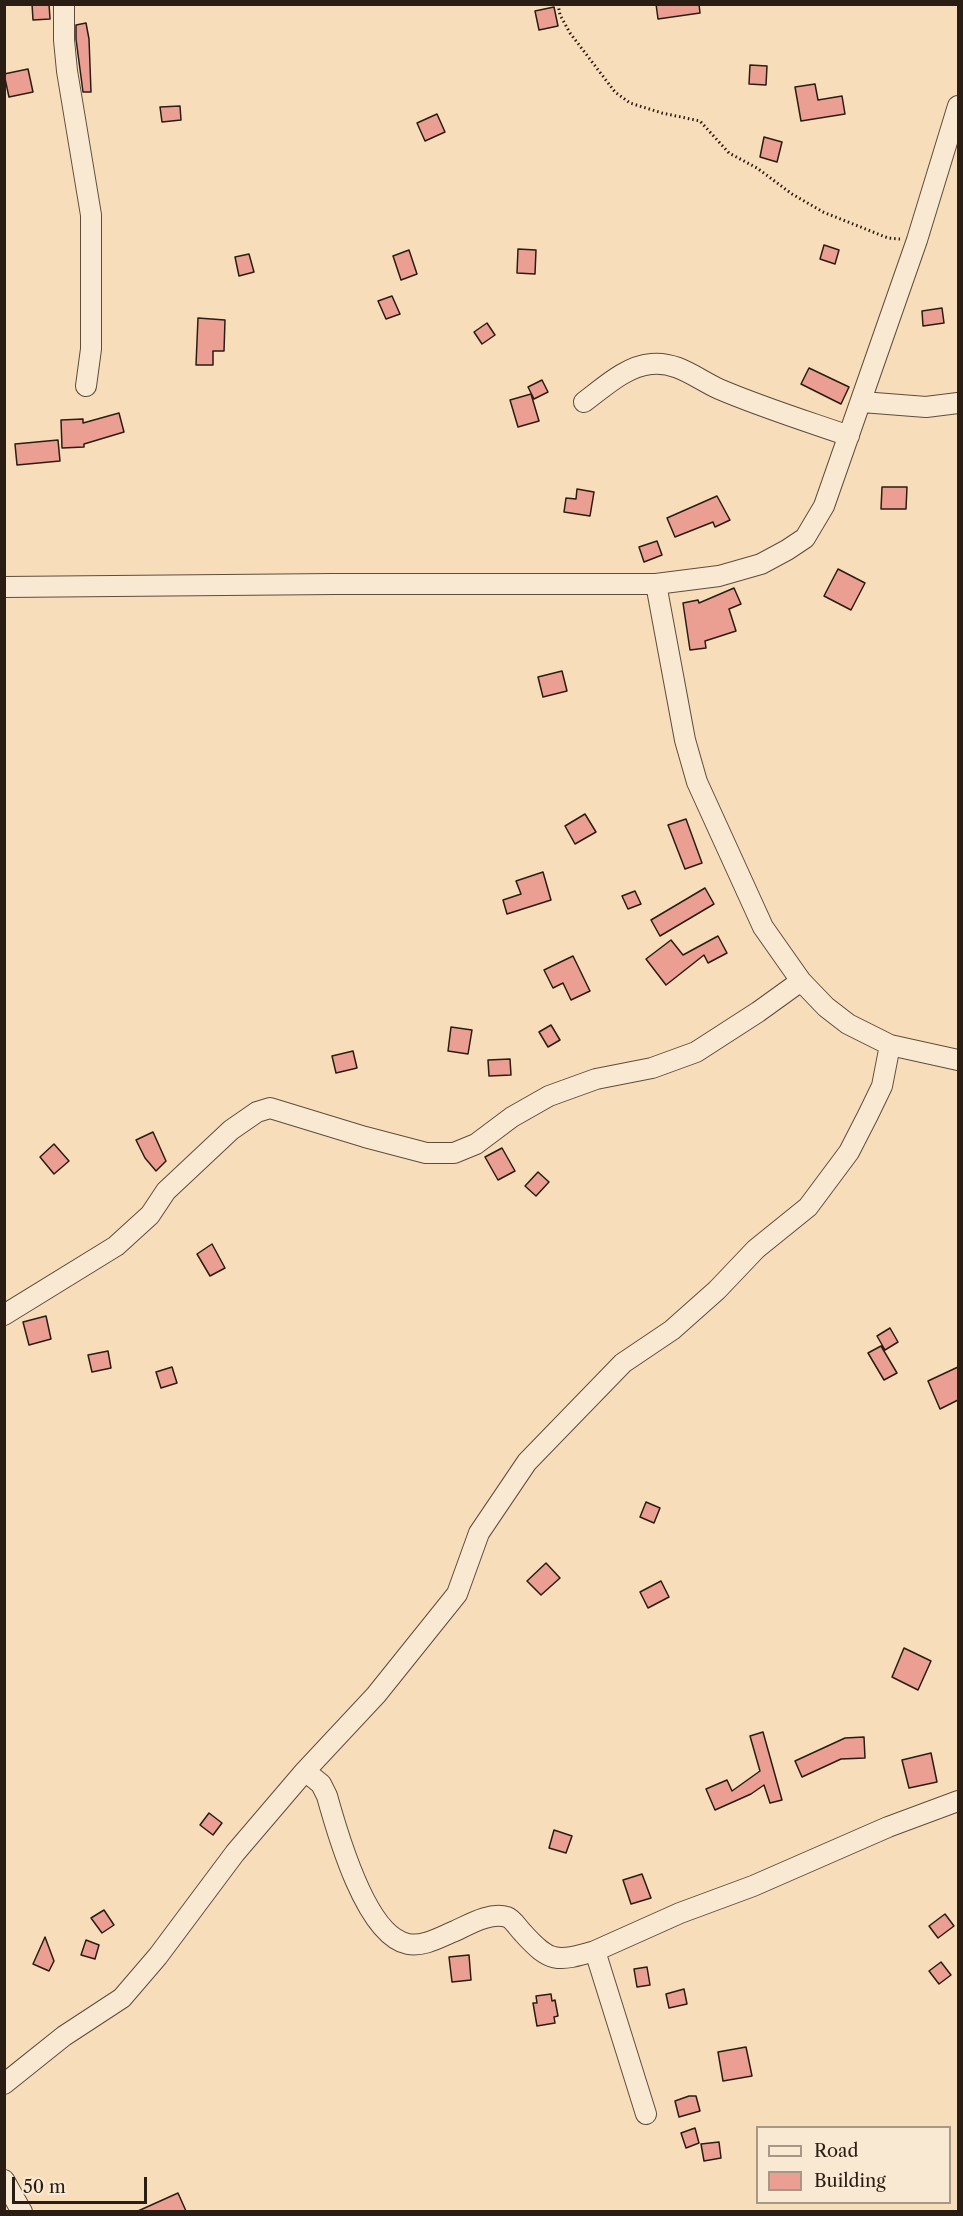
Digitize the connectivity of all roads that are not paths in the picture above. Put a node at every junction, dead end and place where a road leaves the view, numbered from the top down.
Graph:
1 (64, 4) edge
2 (958, 106) edge
3 (86, 386) dead end
4 (584, 402) dead end
5 (862, 402) junction
6 (958, 404) edge
7 (849, 436) junction
8 (656, 584) junction
9 (4, 587) edge
10 (801, 981) junction
11 (890, 1045) junction
12 (958, 1060) edge
13 (4, 1315) edge
14 (305, 1771) junction
15 (958, 1801) edge
16 (595, 1951) junction
17 (4, 2084) edge
18 (646, 2114) dead end
19 (4, 2180) edge
20 (22, 2211) edge

1 - 3 street
2 - 5 street
4 - 7 street
5 - 6 street
5 - 7 street
7 - 8 street
8 - 9 street
8 - 10 street
10 - 11 street
10 - 13 street
11 - 12 street
11 - 14 street
14 - 16 street
14 - 17 street
15 - 16 street
16 - 18 street
19 - 20 street

